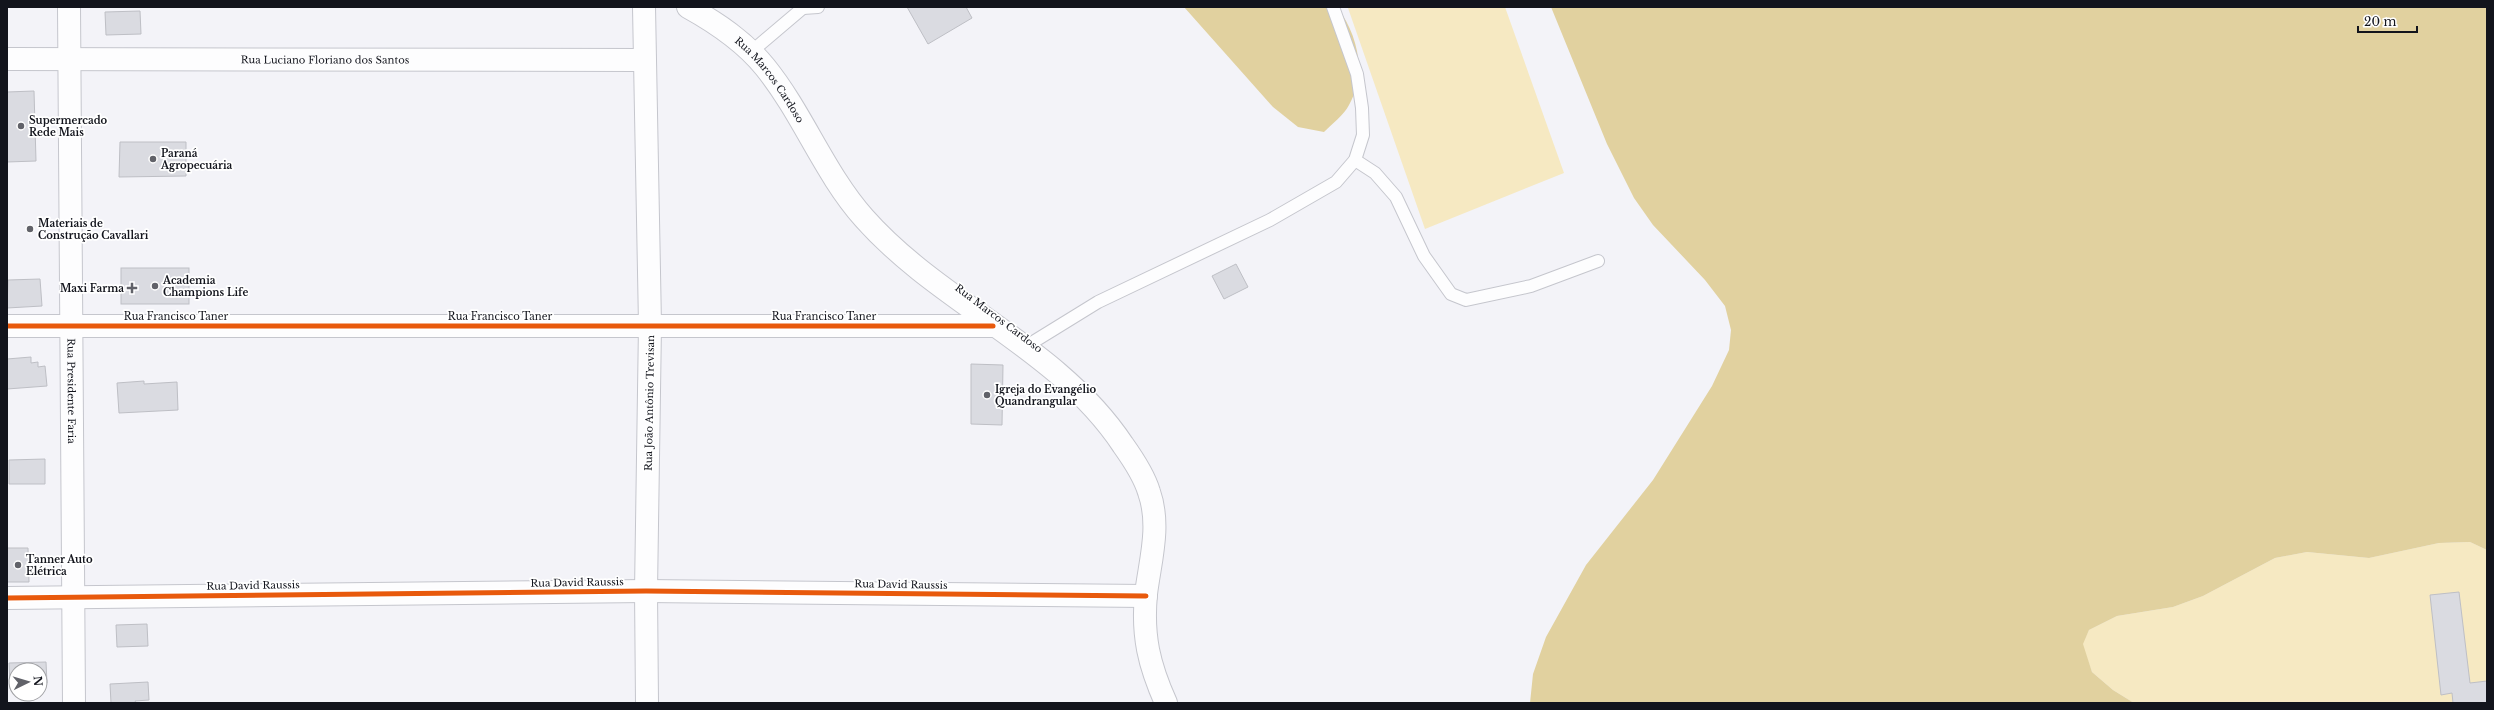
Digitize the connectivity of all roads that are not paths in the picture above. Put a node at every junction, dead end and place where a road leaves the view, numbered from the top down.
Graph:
1 (69, 7) edge
2 (644, 7) edge
3 (688, 7) edge
4 (804, 7) edge
5 (818, 7) edge
6 (1333, 7) edge
7 (751, 52) junction
8 (69, 58) junction
9 (7, 59) edge
10 (643, 60) junction
11 (1355, 160) junction
12 (1598, 261) dead end
13 (71, 325) junction
14 (650, 325) junction
15 (7, 326) edge
16 (993, 326) junction
17 (1025, 347) junction
18 (646, 591) junction
19 (73, 596) junction
20 (1146, 596) junction
21 (7, 598) edge
22 (74, 703) edge
23 (647, 703) edge
24 (1166, 703) edge

1 - 8 street, Rua Presidente Faria
2 - 10 street, Rua João Antônio Trevisan
3 - 7 street, Rua Marcos Cardoso
4 - 5 lane
4 - 7 lane
6 - 11 lane
7 - 16 street, Rua Marcos Cardoso
8 - 9 street, Rua Luciano Floriano dos Santos
8 - 10 street, Rua Luciano Floriano dos Santos
8 - 13 street, Rua Presidente Faria
10 - 14 street, Rua João Antônio Trevisan
11 - 12 lane
11 - 17 lane
13 - 14 street, Rua Francisco Taner
13 - 15 street, Rua Francisco Taner
13 - 19 street, Rua Presidente Faria
14 - 16 street, Rua Francisco Taner
14 - 18 street, Rua João Antônio Trevisan
16 - 17 street, Rua Marcos Cardoso
17 - 20 street, Rua Marcos Cardoso
18 - 19 street, Rua David Raussis
18 - 20 street, Rua David Raussis
18 - 23 street, Rua João Antônio Trevisan
19 - 21 street, Rua David Raussis
19 - 22 street, Rua Presidente Faria
20 - 24 street, Rua Marcos Cardoso

